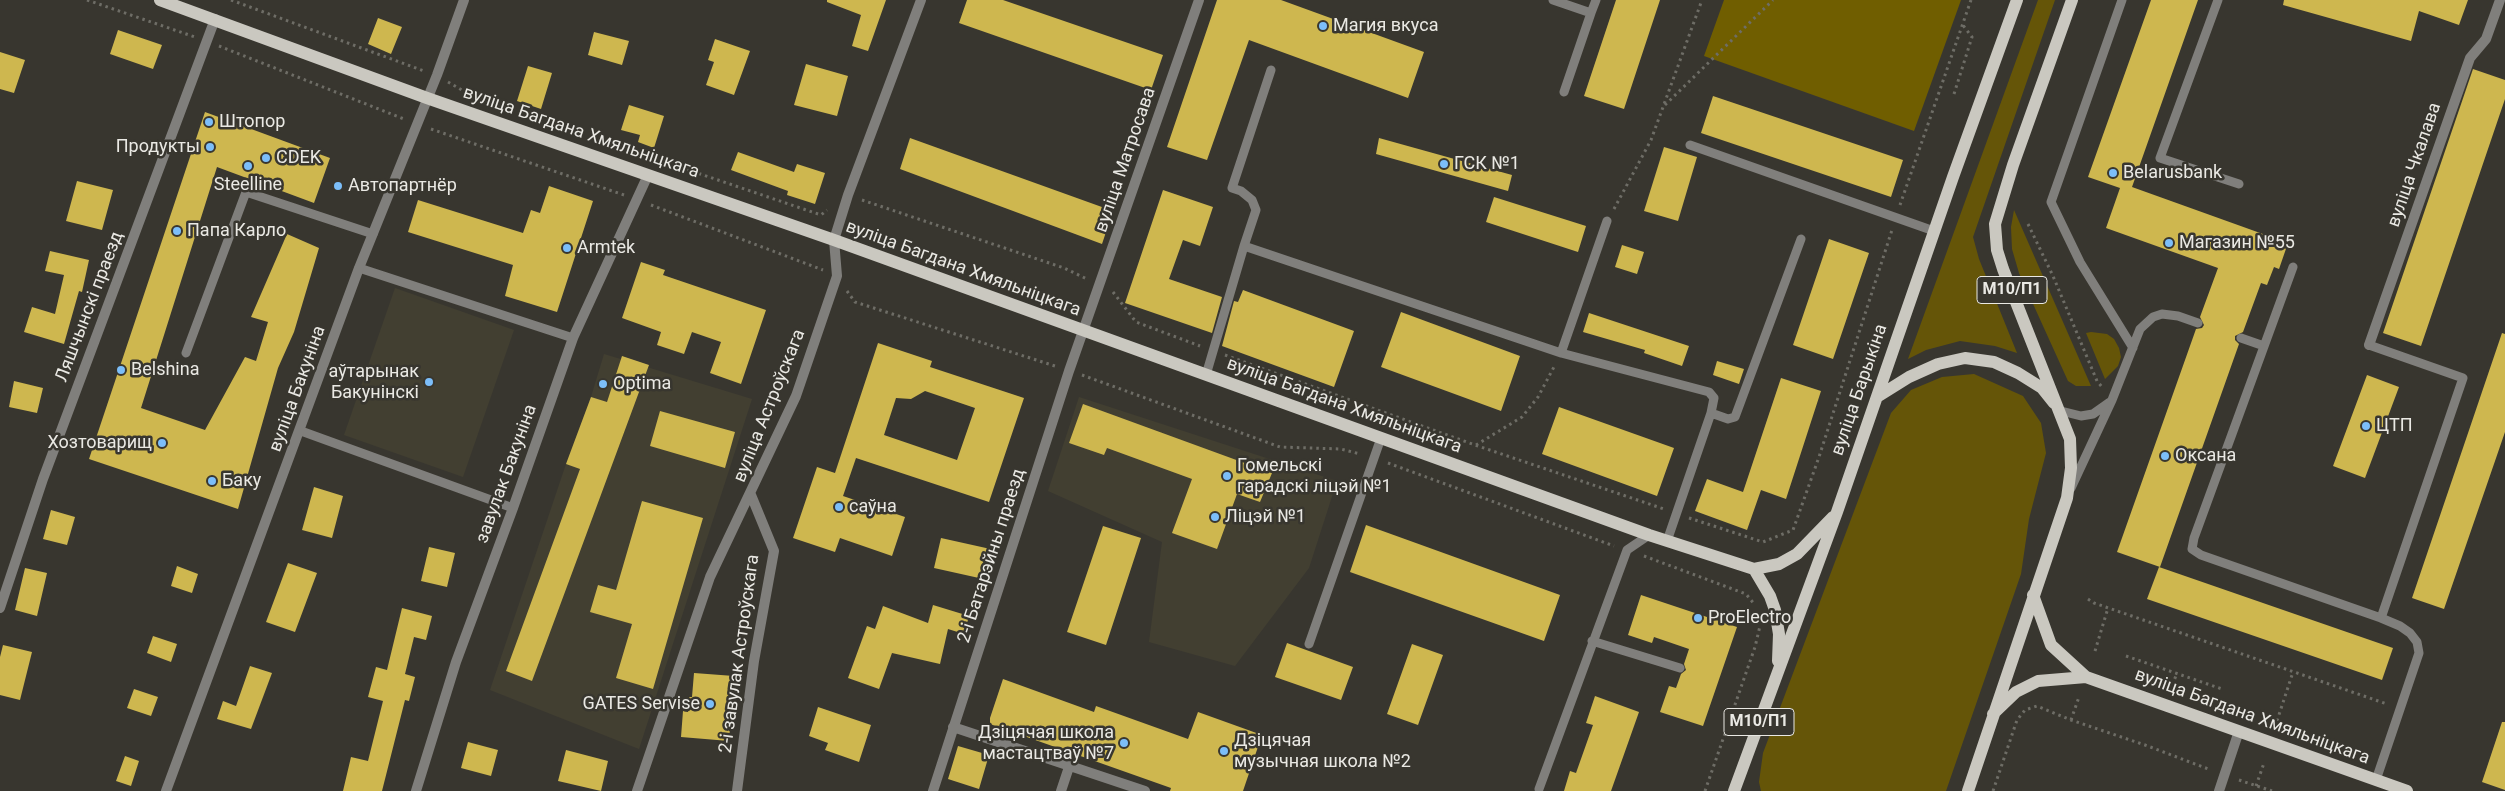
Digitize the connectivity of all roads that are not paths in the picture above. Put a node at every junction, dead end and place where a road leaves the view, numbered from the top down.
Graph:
1 (160, 0) edge
2 (464, 0) edge
3 (921, 0) edge
4 (1199, 0) edge
5 (1553, 0) edge
6 (1596, 0) edge
7 (2017, 0) edge
8 (2072, 0) edge
9 (2122, 0) edge
10 (2218, 0) edge
11 (2500, 0) edge
12 (1591, 13) junction
13 (215, 19) junction
14 (1271, 70) dead end
15 (1564, 92) dead end
16 (427, 98) junction
17 (1690, 145) dead end
18 (648, 175) junction
19 (2239, 184) dead end
20 (1607, 221) road end
21 (1934, 232) junction
22 (373, 234) junction
23 (1801, 239) dead end
24 (834, 240) junction
25 (1244, 246) junction
26 (2292, 267) dead end
27 (359, 268) junction
28 (2198, 323) dead end
29 (1084, 332) junction
30 (573, 338) junction
31 (2241, 338) dead end
32 (2369, 345) joint
33 (2264, 346) junction
34 (2133, 348) junction
35 (186, 353) dead end
36 (1561, 353) junction
37 (1206, 375) junction
38 (1877, 397) junction
39 (2112, 400) junction
40 (2061, 412) junction
41 (1711, 413) junction
42 (301, 431) junction
43 (1381, 438) junction
44 (751, 495) junction
45 (2067, 498) junction
46 (514, 508) junction
47 (1837, 512) junction
48 (1649, 535) junction
49 (1666, 541) junction
50 (1754, 569) junction
51 (2033, 595) junction
52 (0, 608) edge
53 (2381, 618) junction
54 (1592, 641) junction
55 (1309, 644) dead end
56 (1680, 668) dead end
57 (1778, 673) junction
58 (2086, 677) junction
59 (1992, 716) junction
60 (952, 727) junction
61 (2239, 731) junction
62 (1070, 764) junction
63 (1741, 772) junction
64 (2376, 780) junction
65 (1539, 789) dead end
66 (166, 791) edge
67 (416, 791) edge
68 (638, 791) edge
69 (737, 791) edge
70 (933, 791) edge
71 (1061, 791) edge
72 (1145, 791) edge
73 (1734, 791) edge
74 (1744, 791) edge
75 (1968, 791) edge
76 (2219, 791) edge
77 (2407, 791) edge

1 - 13 main road, вуліца Багдана Хмяльніцкага
2 - 16 street, вуліца Бакуніна
3 - 24 street, вуліца Астроўскага
4 - 29 street, вуліца Матросава
5 - 12 lane
6 - 12 lane
7 - 21 main road, вуліца Барыкіна / М10/П1
8 - 40 main road, М10/П1
9 - 34 lane
10 - 19 lane
11 - 32 street, вуліца Чкалава
12 - 15 lane
13 - 16 main road, вуліца Багдана Хмяльніцкага
13 - 52 street, Ляшчынскі праезд
14 - 25 lane
16 - 18 main road, вуліца Багдана Хмяльніцкага
16 - 22 street, вуліца Бакуніна
17 - 21 lane
18 - 24 main road, вуліца Багдана Хмяльніцкага
18 - 30 street, завулак Бакуніна
20 - 36 lane
21 - 38 main road, вуліца Барыкіна / М10/П1
22 - 27 street, вуліца Бакуніна
22 - 35 lane
23 - 41 lane
24 - 29 main road, вуліца Багдана Хмяльніцкага
24 - 44 street, вуліца Астроўскага
25 - 36 lane
25 - 37 lane
26 - 33 lane
27 - 30 lane
27 - 42 street, вуліца Бакуніна
28 - 34 lane
29 - 37 main road, вуліца Багдана Хмяльніцкага
29 - 60 street, 2-і Батарэйны праезд
30 - 46 street, завулак Бакуніна
31 - 33 lane
32 - 53 lane
33 - 53 lane
34 - 39 lane
36 - 41 lane
37 - 43 main road, вуліца Багдана Хмяльніцкага
38 - 40 main road, М10/П1
38 - 47 main road, вуліца Барыкіна / М10/П1
39 - 40 lane
39 - 45 lane
40 - 45 main road, М10/П1
41 - 49 lane
42 - 46 lane
42 - 66 street, вуліца Бакуніна
43 - 48 main road, вуліца Багдана Хмяльніцкага
43 - 55 lane
44 - 68 street, вуліца Астроўскага
44 - 69 street, 2-і завулак Астроўскага
45 - 51 main road, М10/П1
46 - 67 street, завулак Бакуніна
47 - 50 main road
47 - 57 main road, вуліца Барыкіна / М10/П1
48 - 49 main road, вуліца Багдана Хмяльніцкага
48 - 54 lane
49 - 50 main road, вуліца Багдана Хмяльніцкага
50 - 57 main road
51 - 58 main road
51 - 59 main road, М10/П1
53 - 64 lane
54 - 56 lane
54 - 65 lane
57 - 63 main road, вуліца Барыкіна / М10/П1
58 - 59 main road
58 - 61 main road, вуліца Багдана Хмяльніцкага
59 - 75 main road, М10/П1
60 - 62 street
60 - 70 street, 2-і Батарэйны праезд
61 - 64 main road, вуліца Багдана Хмяльніцкага
61 - 76 street
62 - 71 street
62 - 72 street
63 - 73 main road, вуліца Барыкіна / М10/П1
63 - 74 main road, М10/П1
64 - 77 main road, вуліца Багдана Хмяльніцкага

